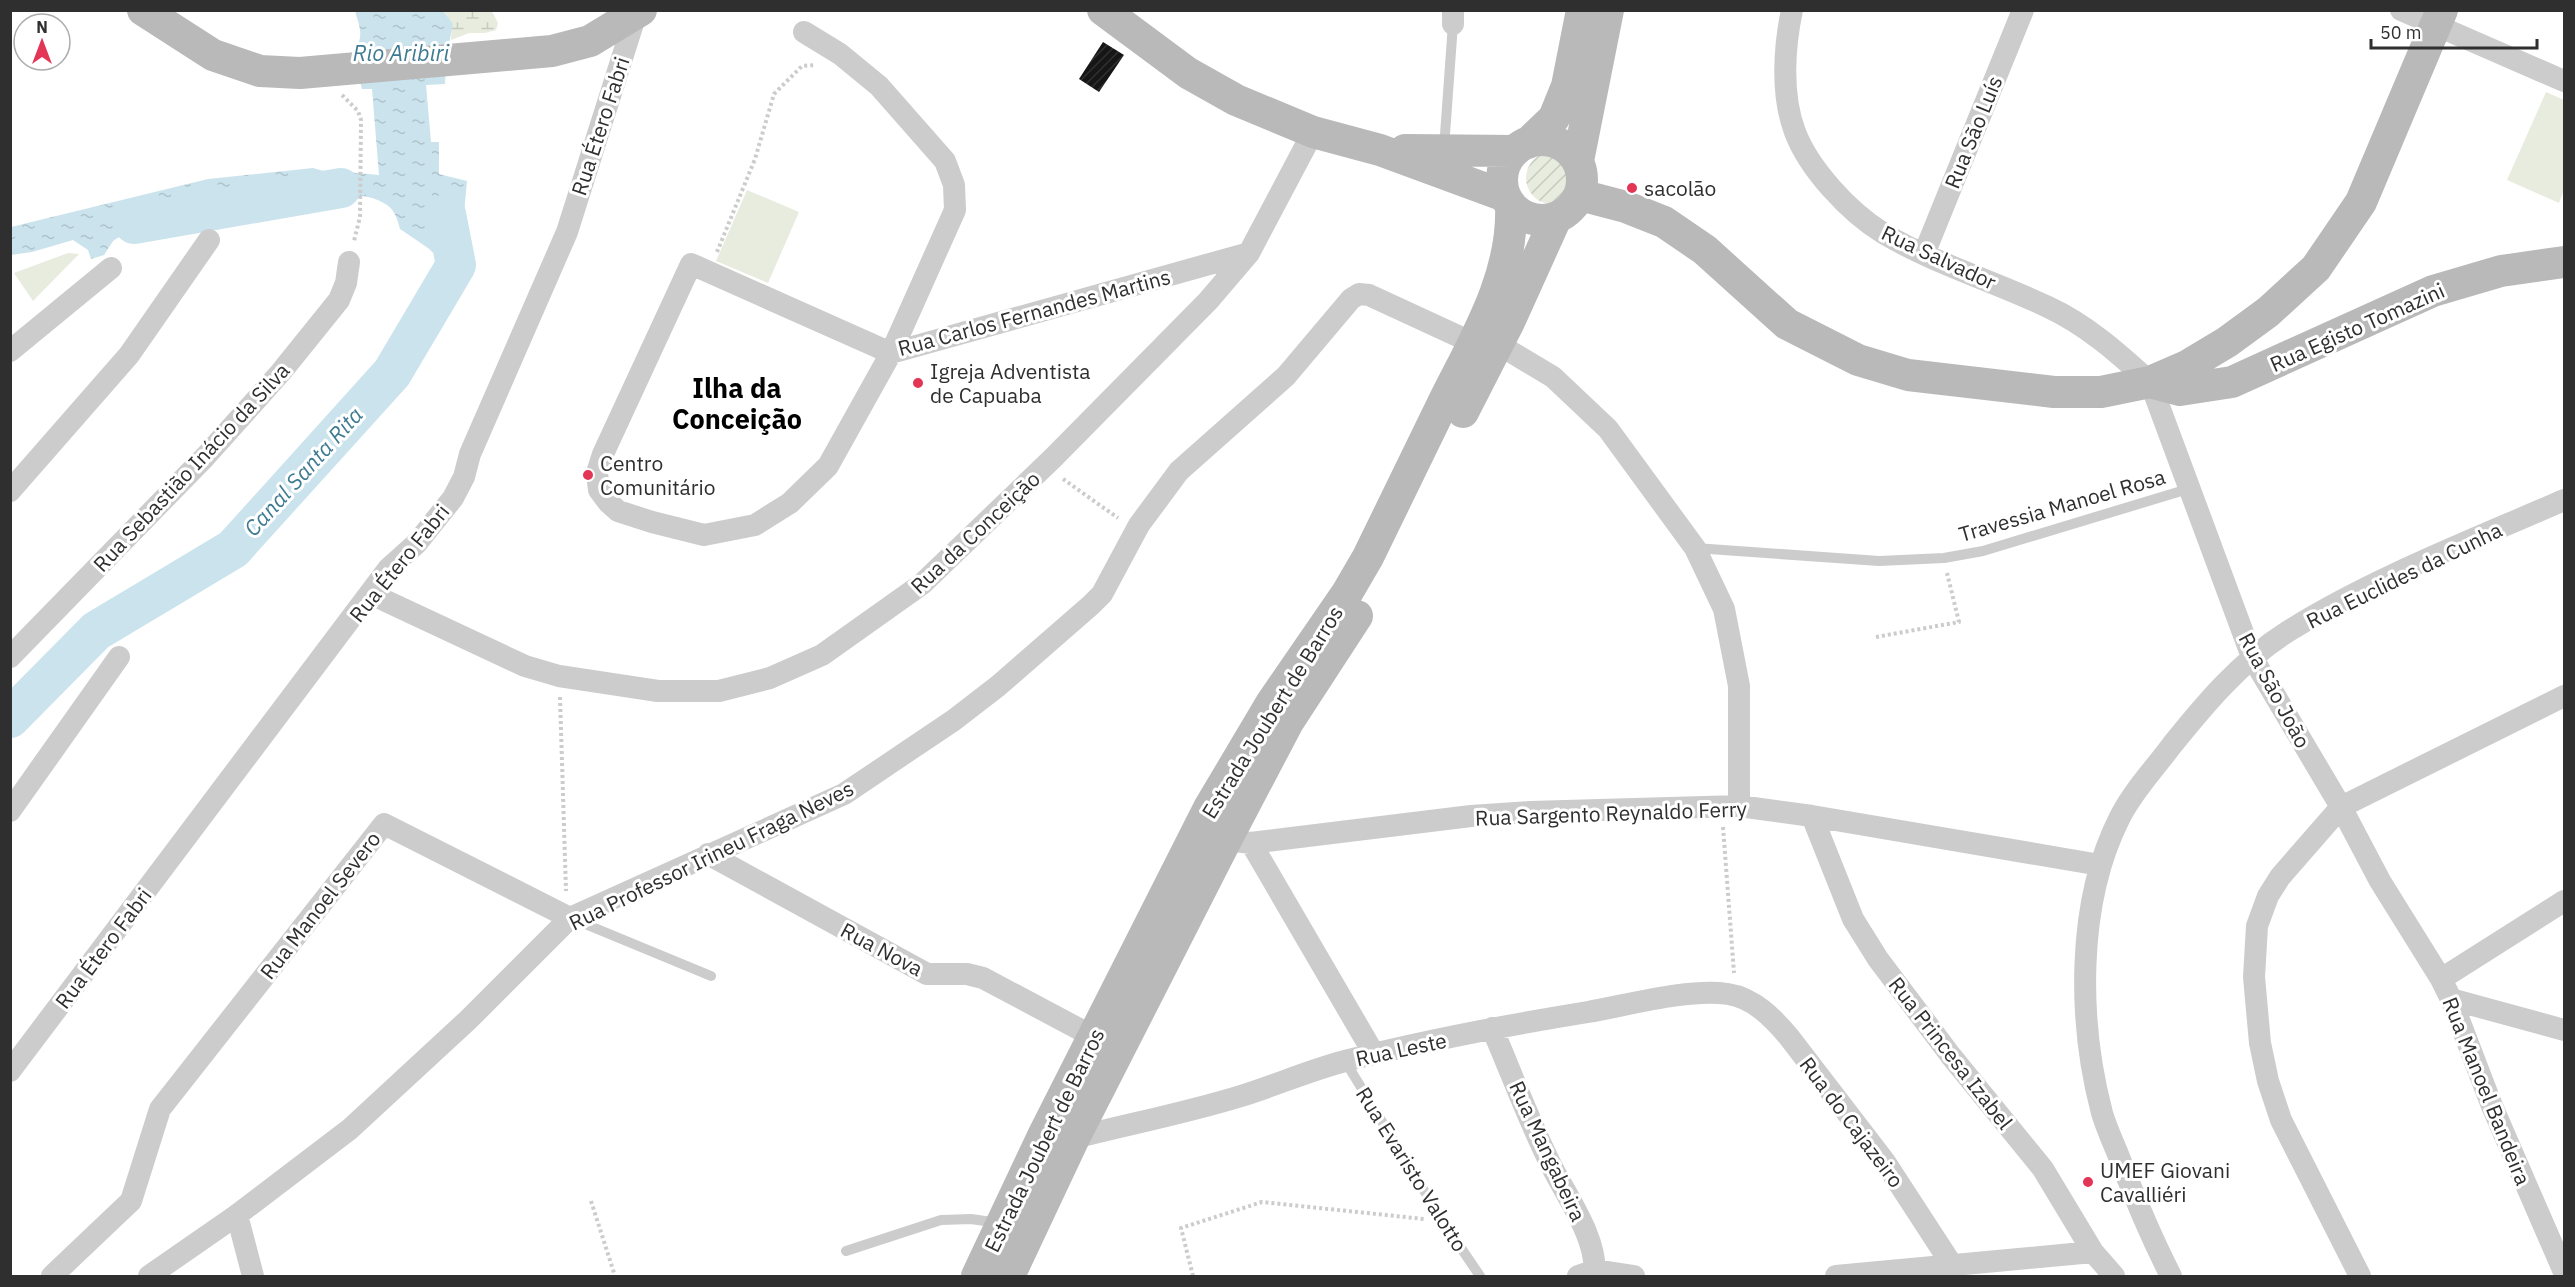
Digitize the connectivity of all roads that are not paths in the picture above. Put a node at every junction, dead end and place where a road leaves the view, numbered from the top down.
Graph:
1 (143, 10) edge
2 (1102, 10) edge
3 (1582, 10) edge
4 (1608, 10) edge
5 (1792, 10) edge
6 (2023, 10) edge
7 (2401, 10) edge
8 (639, 12) edge
9 (1453, 17) edge
10 (2439, 18) edge
11 (804, 32) dead end
12 (2565, 81) edge
13 (1313, 132) junction
14 (1521, 147) junction
15 (1380, 150) junction
16 (1443, 152) junction
17 (1578, 161) junction
18 (1580, 195) junction
19 (1508, 200) junction
20 (1556, 218) junction
21 (210, 240) dead end
22 (1249, 253) junction
23 (1924, 254) junction
24 (349, 262) dead end
25 (2565, 262) edge
26 (111, 268) dead end
27 (1485, 344) junction
28 (10, 351) edge
29 (891, 353) junction
30 (2150, 382) junction
31 (2188, 489) junction
32 (10, 491) edge
33 (2565, 500) edge
34 (1695, 548) junction
35 (371, 594) junction
36 (10, 657) edge
37 (119, 657) dead end
38 (2252, 657) junction
39 (2565, 696) edge
40 (1730, 806) junction
41 (2341, 807) junction
42 (10, 811) edge
43 (1812, 816) junction
44 (1238, 841) junction
45 (708, 854) junction
46 (2100, 865) junction
47 (2565, 901) edge
48 (568, 916) junction
49 (711, 976) dead end
50 (2440, 979) junction
51 (1736, 997) joint
52 (2451, 999) junction
53 (1492, 1028) junction
54 (2565, 1030) edge
55 (1094, 1037) junction
56 (1374, 1054) junction
57 (1345, 1061) junction
58 (10, 1071) edge
59 (1074, 1138) junction
60 (237, 1215) junction
61 (1002, 1223) junction
62 (846, 1251) dead end
63 (2093, 1252) junction
64 (2032, 1259) junction
65 (1952, 1264) junction
66 (2565, 1272) edge
67 (1589, 1274) edge
68 (52, 1276) edge
69 (149, 1276) edge
70 (253, 1276) edge
71 (978, 1276) edge
72 (1010, 1276) edge
73 (1480, 1276) edge
74 (1634, 1276) edge
75 (1836, 1276) edge
76 (2016, 1276) edge
77 (2114, 1276) edge
78 (2171, 1276) edge
79 (2360, 1276) edge

1 - 8 main road
2 - 13 main road
3 - 14 main road
4 - 17 main road
5 - 23 street, Rua Salvador
6 - 23 street, Rua São Luís
7 - 10 street
8 - 35 street, Rua Étero Fabri
9 - 16 lane
10 - 12 street
10 - 30 main road
11 - 29 street
13 - 15 main road
13 - 22 street, Rua da Conceição
14 - 16 main road
14 - 17 main road
14 - 19 main road
15 - 16 main road
15 - 19 main road
17 - 18 main road
18 - 20 main road
18 - 30 main road
19 - 20 main road
19 - 27 main road, Estrada Joubert de Barros
20 - 27 main road, Estrada Joubert de Barros
21 - 32 street
22 - 29 street, Rua Carlos Fernandes Martins
22 - 35 street, Rua da Conceição
23 - 30 street, Rua Salvador
24 - 36 street, Rua Sebastião Inácio da Silva
25 - 30 main road, Rua Egisto Tomazini
26 - 28 street
27 - 34 street
27 - 44 main road, Estrada Joubert de Barros
27 - 45 street, Rua Professor Irineu Fraga Neves
27 - 55 main road, Estrada Joubert de Barros
29 - 29 street, Rua Carlos Fernandes Martins
30 - 31 street, Rua São João
31 - 34 lane, Travessia Manoel Rosa
31 - 38 street, Rua São João
33 - 38 street, Rua Euclides da Cunha
34 - 40 street
35 - 58 street, Rua Étero Fabri
37 - 42 street
38 - 41 street, Rua São João
38 - 46 street, Rua Euclides da Cunha
39 - 41 street
40 - 43 street, Rua Sargento Reynaldo Ferry
40 - 44 street, Rua Sargento Reynaldo Ferry
41 - 50 street, Rua São João
41 - 79 street
43 - 46 street, Rua Sargento Reynaldo Ferry
43 - 63 street, Rua Princesa Izabel
44 - 56 street, Rua Evaristo Valotto
44 - 59 main road, Estrada Joubert de Barros
45 - 48 street, Rua Professor Irineu Fraga Neves
45 - 55 street, Rua Nova
46 - 78 street, Rua Euclides da Cunha
47 - 50 street, Rua Manoel Bandeira
48 - 49 lane, Rua Manoel Severo
48 - 60 street, Rua Professor Irineu Fraga Neves
48 - 68 street, Rua Manoel Severo
50 - 52 street, Rua Manoel Bandeira
51 - 53 street, Rua Leste
51 - 65 street, Rua do Cajazeiro
52 - 54 street
52 - 66 street, Rua Manoel Bandeira
53 - 56 street, Rua Leste
53 - 67 street, Rua Mangabeira
55 - 61 main road, Estrada Joubert de Barros
56 - 57 street, Rua Leste
57 - 59 street, Rua Leste
57 - 73 lane, Rua Evaristo Valotto
59 - 72 main road, Estrada Joubert de Barros
60 - 69 street, Rua Professor Irineu Fraga Neves
60 - 70 street
61 - 62 lane
61 - 71 main road, Estrada Joubert de Barros
63 - 64 street
63 - 77 street, Rua Princesa Izabel
64 - 65 street
64 - 76 street
65 - 75 street
67 - 74 street

